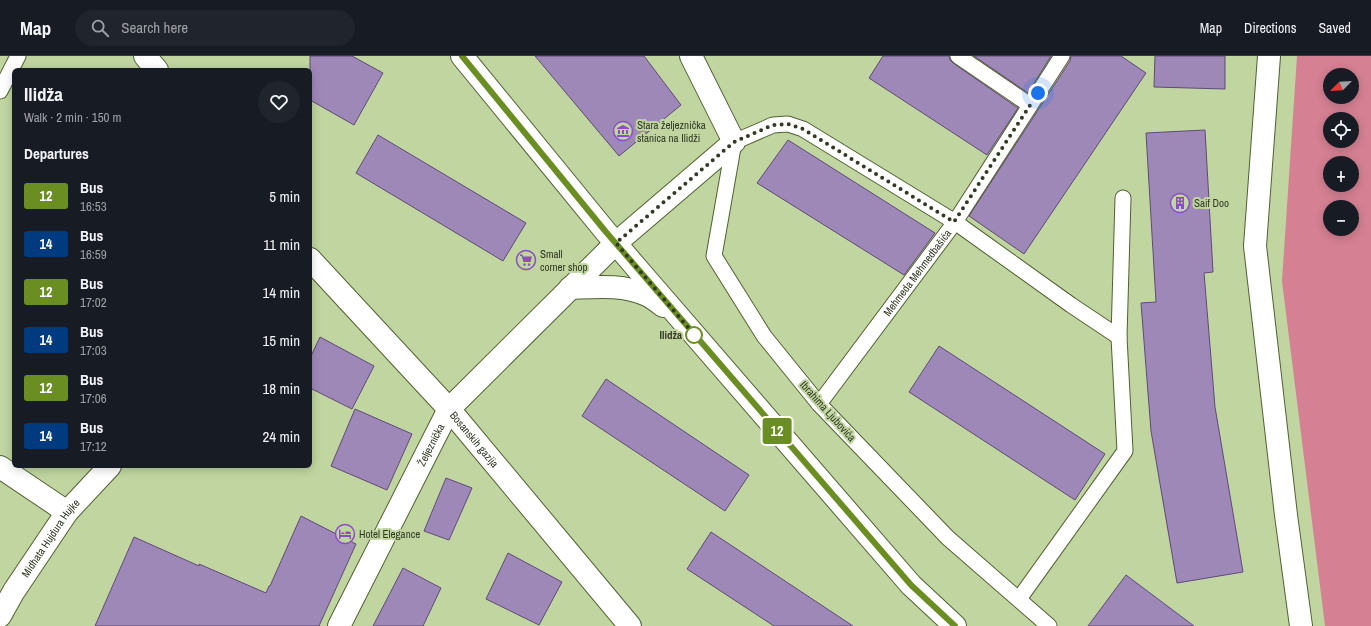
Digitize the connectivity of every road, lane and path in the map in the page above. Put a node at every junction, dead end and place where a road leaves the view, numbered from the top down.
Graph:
1 (18, 56) edge
2 (145, 56) edge
3 (462, 56) edge
4 (691, 56) edge
5 (958, 56) edge
6 (1062, 56) edge
7 (1269, 56) edge
8 (155, 68) edge
9 (0, 91) edge
10 (1030, 105) junction
11 (734, 142) junction
12 (1123, 198) dead end
13 (954, 222) junction
14 (616, 243) junction
15 (312, 265) edge
16 (570, 288) junction
17 (677, 315) junction
18 (1119, 337) junction
19 (819, 404) junction
20 (449, 409) junction
21 (0, 467) edge
22 (108, 468) edge
23 (68, 512) junction
24 (1019, 599) junction
25 (0, 616) edge
26 (339, 626) edge
27 (630, 626) edge
28 (955, 626) edge
29 (1049, 626) edge
30 (1301, 626) edge

1 - 9 lane
2 - 8 street
3 - 14 street
4 - 11 street
5 - 10 lane
6 - 10 lane, Mehmeda Mehmedbašića
7 - 30 street
10 - 13 lane, Mehmeda Mehmedbašića
11 - 13 lane
11 - 14 street, Željeznička
11 - 19 lane, Ibrahima Ljubovića
12 - 18 lane
13 - 18 lane
13 - 19 lane, Mehmeda Mehmedbašića
14 - 16 street, Željeznička
14 - 17 street
15 - 20 street, Bosanskih gazija
16 - 17 street
16 - 20 street, Željeznička
17 - 28 street
18 - 24 lane
19 - 24 lane, Ibrahima Ljubovića
20 - 26 street, Željeznička
20 - 27 street, Bosanskih gazija
21 - 23 street
22 - 23 street, Midhata Hujdura Hujke
23 - 25 street, Midhata Hujdura Hujke
24 - 29 lane, Ibrahima Ljubovića

